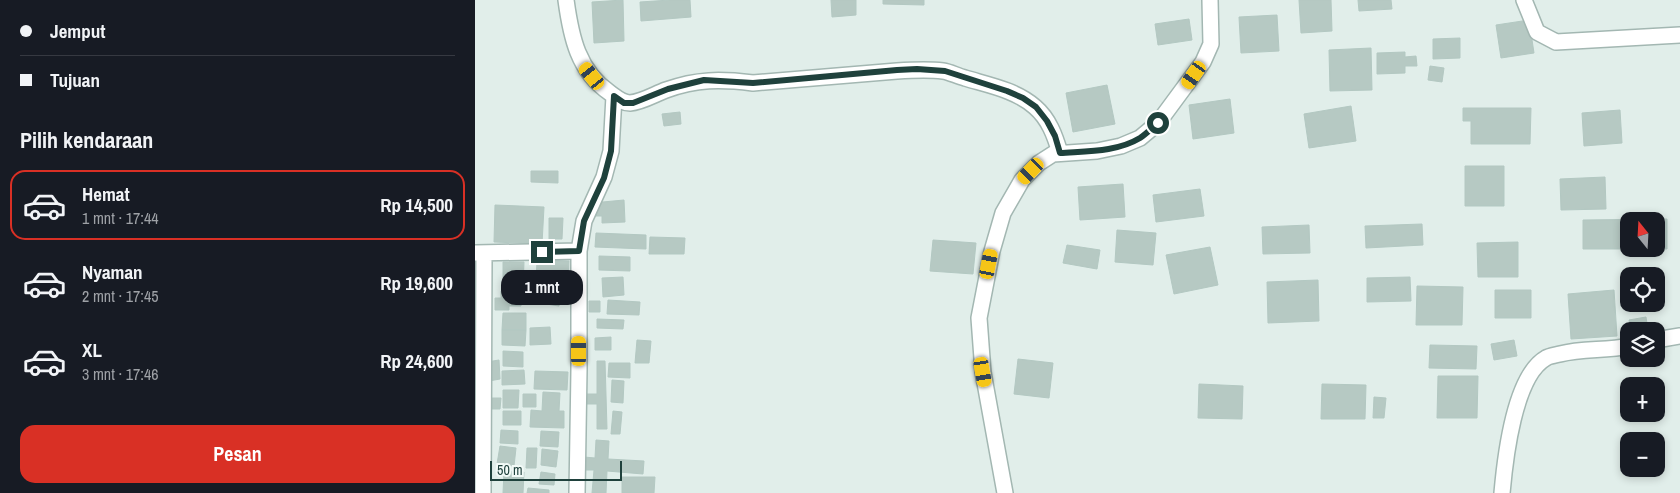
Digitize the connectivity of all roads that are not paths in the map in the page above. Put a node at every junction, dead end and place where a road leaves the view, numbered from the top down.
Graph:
1 (566, 0) edge
2 (1210, 0) edge
3 (1524, 0) edge
4 (1680, 35) edge
5 (614, 96) junction
6 (1060, 153) junction
7 (579, 251) junction
8 (480, 253) edge
9 (1680, 336) edge
10 (1665, 338) edge
11 (1620, 347) edge
12 (483, 493) edge
13 (577, 493) edge
14 (1005, 493) edge
15 (1502, 493) edge

1 - 5 street
2 - 6 street
3 - 4 street
5 - 6 street
5 - 7 street
6 - 14 street
7 - 8 street
7 - 13 street
8 - 12 street
9 - 10 street
11 - 15 street

